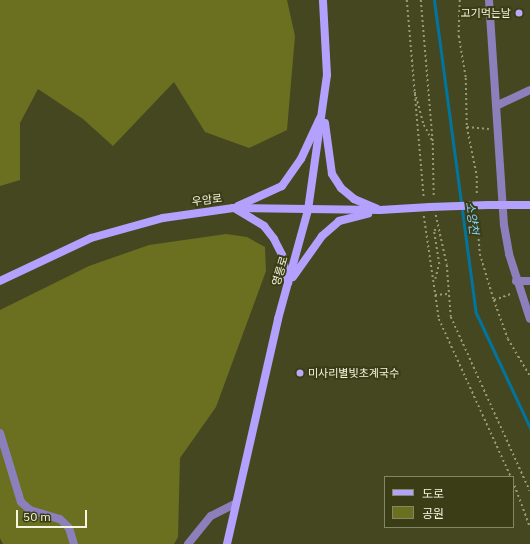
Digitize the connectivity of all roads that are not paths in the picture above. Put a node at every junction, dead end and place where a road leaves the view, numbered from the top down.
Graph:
1 (323, 0) edge
2 (489, 0) edge
3 (530, 90) edge
4 (498, 105) junction
5 (324, 108) junction
6 (505, 205) junction
7 (530, 205) edge
8 (233, 208) junction
9 (308, 210) junction
10 (380, 210) junction
11 (516, 281) junction
12 (530, 281) edge
13 (0, 282) edge
14 (288, 284) junction
15 (530, 319) edge
16 (0, 433) edge
17 (236, 503) junction
18 (74, 544) edge
19 (188, 544) edge
20 (227, 544) edge

1 - 5 main road, 영릉로
2 - 4 street
3 - 4 street
4 - 6 street
5 - 8 main road
5 - 9 main road, 영릉로
5 - 10 main road
6 - 7 main road
6 - 10 main road, 우암로, bridge
6 - 11 street
8 - 9 main road, 우암로
8 - 13 main road, 우암로
8 - 14 main road
9 - 10 main road, 우암로
9 - 14 main road, 영릉로
10 - 14 main road
11 - 12 street
11 - 15 street
14 - 17 main road, 영릉로
16 - 18 street
17 - 19 street
17 - 20 main road, 영릉로

